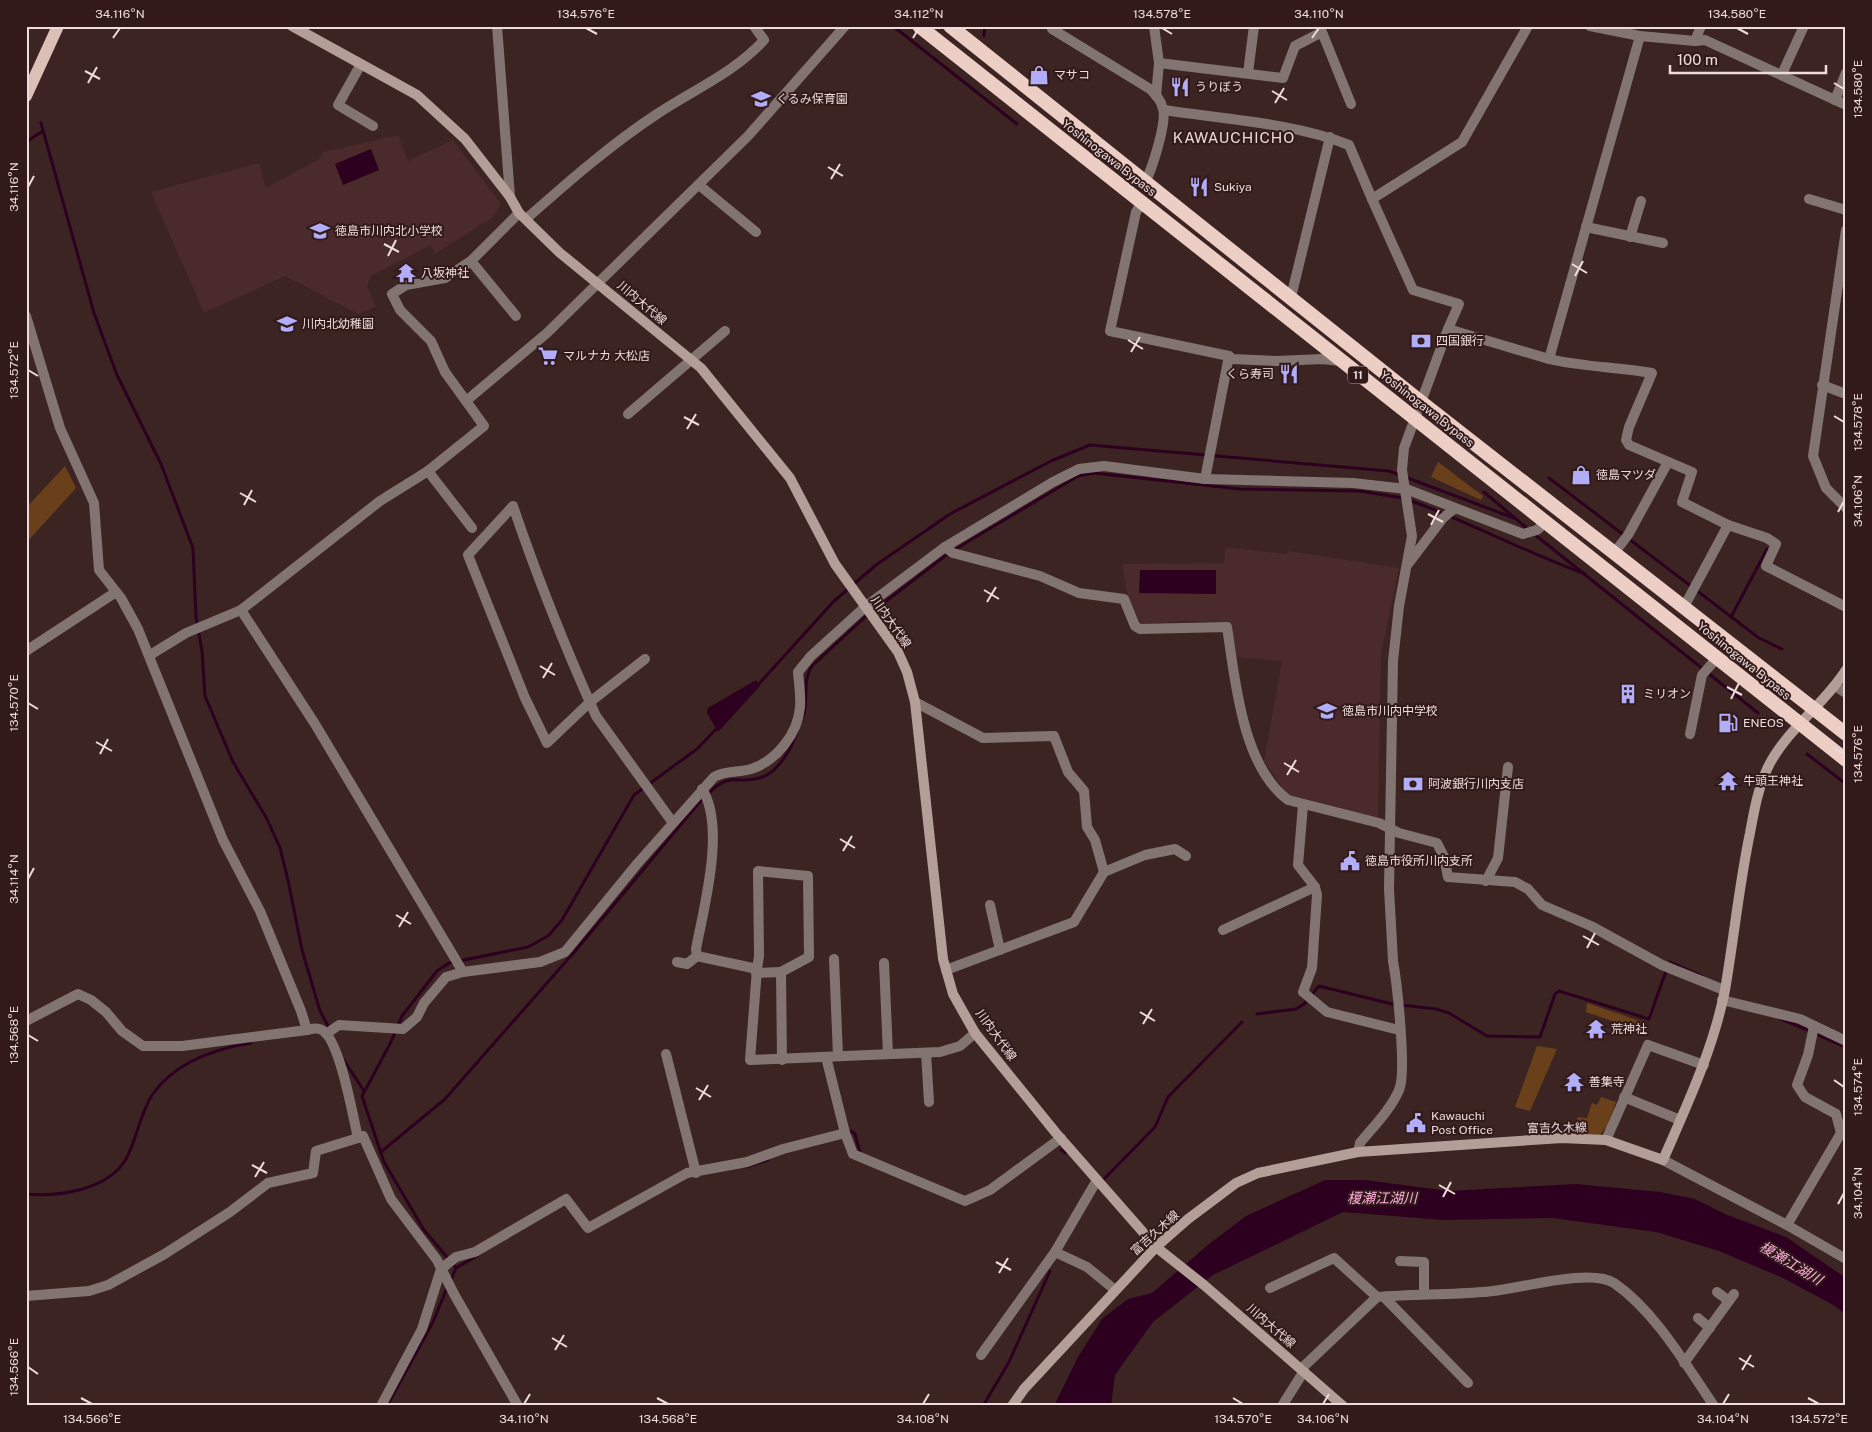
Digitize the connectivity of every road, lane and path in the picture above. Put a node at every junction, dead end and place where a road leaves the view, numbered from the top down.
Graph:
1 (58, 26) edge
2 (292, 26) edge
3 (497, 26) edge
4 (754, 26) edge
5 (845, 26) edge
6 (919, 26) edge
7 (950, 26) edge
8 (1052, 26) edge
9 (1154, 26) edge
10 (1254, 26) edge
11 (1528, 26) edge
12 (1590, 26) edge
13 (1701, 26) edge
14 (1804, 26) edge
15 (1640, 36) junction
16 (1695, 41) junction
17 (1159, 63) junction
18 (361, 64) junction
19 (1846, 73) edge
20 (1248, 74) junction
21 (1782, 74) junction
22 (26, 96) edge
23 (1156, 96) junction
24 (1835, 100) junction
25 (1351, 104) dead end
26 (1846, 105) edge
27 (1164, 110) junction
28 (373, 126) dead end
29 (1330, 137) junction
30 (1145, 182) junction
31 (698, 184) junction
32 (510, 197) junction
33 (1372, 199) junction
34 (1809, 199) dead end
35 (1642, 201) dead end
36 (1142, 202) junction
37 (1846, 210) edge
38 (522, 216) junction
39 (1586, 227) junction
40 (1846, 230) edge
41 (756, 232) dead end
42 (1630, 237) junction
43 (1663, 243) dead end
44 (471, 261) junction
45 (598, 283) junction
46 (1291, 297) junction
47 (26, 316) edge
48 (516, 316) dead end
49 (1448, 329) junction
50 (725, 331) dead end
51 (1229, 356) junction
52 (1549, 359) junction
53 (691, 360) junction
54 (1341, 361) junction
55 (1822, 385) junction
56 (1846, 394) edge
57 (466, 401) junction
58 (1421, 402) junction
59 (628, 414) dead end
60 (1414, 418) junction
61 (1668, 462) junction
62 (428, 471) junction
63 (1205, 479) junction
64 (1407, 493) junction
65 (1846, 508) edge
66 (1449, 513) junction
67 (1546, 522) junction
68 (1728, 525) junction
69 (472, 528) dead end
70 (949, 550) junction
71 (1614, 552) junction
72 (1408, 564) junction
73 (116, 592) junction
74 (1684, 607) junction
75 (1846, 607) edge
76 (241, 610) junction
77 (868, 611) junction
78 (26, 651) edge
79 (150, 655) junction
80 (645, 659) dead end
81 (1710, 666) junction
82 (1846, 670) edge
83 (1835, 686) junction
84 (1846, 693) edge
85 (590, 702) junction
86 (915, 702) junction
87 (1813, 708) junction
88 (1798, 723) junction
89 (1690, 734) dead end
90 (1846, 734) edge
91 (1846, 760) edge
92 (1508, 767) dead end
93 (705, 794) junction
94 (1303, 805) junction
95 (673, 823) junction
96 (1390, 829) junction
97 (1186, 856) dead end
98 (1104, 872) junction
99 (1486, 881) junction
100 (1315, 887) junction
101 (990, 905) dead end
102 (1223, 930) dead end
103 (1000, 950) junction
104 (697, 956) junction
105 (834, 959) dead end
106 (677, 962) dead end
107 (884, 963) dead end
108 (459, 965) junction
109 (946, 970) junction
110 (757, 971) junction
111 (781, 972) junction
112 (1723, 995) junction
113 (26, 1021) edge
114 (306, 1030) junction
115 (330, 1030) junction
116 (1399, 1030) junction
117 (1813, 1030) junction
118 (976, 1033) junction
119 (1846, 1041) edge
120 (926, 1053) junction
121 (666, 1054) dead end
122 (888, 1054) junction
123 (826, 1056) junction
124 (838, 1056) junction
125 (782, 1060) junction
126 (1704, 1065) junction
127 (1624, 1097) junction
128 (929, 1102) dead end
129 (1680, 1120) junction
130 (845, 1133) junction
131 (1843, 1134) edge
132 (358, 1138) junction
133 (1061, 1138) junction
134 (1606, 1140) junction
135 (1358, 1152) junction
136 (1662, 1160) junction
137 (696, 1172) junction
138 (1097, 1180) junction
139 (1787, 1225) junction
140 (1156, 1247) junction
141 (1055, 1252) junction
142 (1846, 1259) edge
143 (1400, 1261) dead end
144 (443, 1266) junction
145 (1270, 1288) dead end
146 (1115, 1290) junction
147 (1717, 1292) dead end
148 (1424, 1294) junction
149 (26, 1296) edge
150 (1380, 1297) junction
151 (1698, 1318) dead end
152 (1710, 1328) junction
153 (981, 1354) dead end
154 (1684, 1363) junction
155 (1303, 1370) junction
156 (1468, 1383) dead end
157 (381, 1406) edge
158 (518, 1406) edge
159 (1012, 1406) edge
160 (1282, 1406) edge
161 (1343, 1406) edge
162 (1714, 1406) edge

1 - 22 main road
2 - 18 main road, 川内大代線
3 - 32 street
4 - 38 street
5 - 31 street
6 - 36 highway, Yoshinogawa Bypass / 11
7 - 30 highway, Yoshinogawa Bypass / 11
8 - 23 street
9 - 17 street
10 - 20 street
11 - 33 street
12 - 15 street
13 - 16 street
14 - 21 street
15 - 16 street
15 - 39 street
16 - 21 street
17 - 20 street
17 - 23 street
18 - 28 street
18 - 32 main road, 川内大代線
19 - 24 street
20 - 25 street
21 - 24 street
23 - 27 street
24 - 26 street
27 - 29 street
27 - 30 street
29 - 33 street
29 - 46 street
30 - 46 highway, Yoshinogawa Bypass / 11
31 - 41 street
31 - 45 street
32 - 38 main road, 川内大代線
33 - 49 street
34 - 37 street
35 - 42 street
36 - 51 street
36 - 54 highway, Yoshinogawa Bypass / 11
38 - 44 street
38 - 45 main road, 川内大代線
39 - 42 street
39 - 52 street
40 - 55 street
42 - 43 street
44 - 48 street
44 - 57 street
45 - 53 main road, 川内大代線
45 - 57 street
46 - 58 highway, Yoshinogawa Bypass / 11
47 - 73 street
49 - 52 street
49 - 58 street
50 - 53 street
51 - 54 street
51 - 63 street
52 - 61 street
53 - 59 street
53 - 77 main road, 川内大代線
54 - 60 highway, Yoshinogawa Bypass / 11
55 - 56 street
55 - 65 street
57 - 62 street
58 - 60 street
58 - 71 highway, Yoshinogawa Bypass / 11
60 - 64 street
60 - 67 highway, Yoshinogawa Bypass / 11
61 - 68 street
61 - 71 street
62 - 69 street
62 - 76 street
63 - 64 street
63 - 70 street
64 - 66 street
64 - 72 street
66 - 67 street
66 - 72 street
67 - 81 highway, Yoshinogawa Bypass / 11
68 - 74 street
68 - 75 street
70 - 77 street
70 - 94 street
71 - 74 highway, Yoshinogawa Bypass / 11
72 - 96 street
73 - 78 street
73 - 79 street
74 - 87 highway, Yoshinogawa Bypass / 11
76 - 79 street
76 - 108 street
77 - 86 main road, 川内大代線
77 - 93 street
79 - 114 street
80 - 85 street
81 - 88 highway, Yoshinogawa Bypass / 11
81 - 89 street
82 - 83 main road
83 - 84 street
83 - 87 main road
85 - 85 street
85 - 95 street
86 - 98 street
86 - 109 main road, 川内大代線
87 - 88 main road
87 - 90 highway, Yoshinogawa Bypass / 11
88 - 91 highway, Yoshinogawa Bypass / 11
88 - 112 main road
92 - 99 street
93 - 95 street
93 - 104 street
94 - 96 street
94 - 100 street
95 - 108 street
96 - 99 street
96 - 116 street
97 - 98 street
98 - 103 street
99 - 112 street
100 - 102 street
100 - 116 street
101 - 103 street
103 - 109 street
104 - 106 street
104 - 110 street
105 - 124 street
107 - 122 street
108 - 115 street
109 - 118 main road, 川内大代線
110 - 111 street
110 - 111 street
110 - 125 street
111 - 125 street
112 - 117 street
112 - 126 main road
113 - 114 street
114 - 115 street
115 - 132 street
116 - 135 street
117 - 119 street
117 - 131 street
118 - 120 street
118 - 133 main road, 川内大代線
120 - 122 street
120 - 128 street
121 - 137 street
122 - 124 street
123 - 124 street
123 - 125 street
123 - 130 street
126 - 127 street
126 - 129 main road
127 - 129 street
127 - 134 street
129 - 136 main road
130 - 133 street
130 - 137 street
131 - 139 street
132 - 144 street
132 - 149 street
133 - 138 main road, 川内大代線
134 - 135 main road, 富吉久木線
134 - 136 main road, 富吉久木線
135 - 140 main road, 富吉久木線
136 - 139 street
137 - 144 street
138 - 140 main road, 川内大代線
138 - 141 street
139 - 142 street
140 - 146 main road, 富吉久木線
140 - 155 main road, 川内大代線
141 - 146 street
141 - 153 street
143 - 148 street
144 - 157 street
144 - 158 street
145 - 150 street
146 - 159 main road, 富吉久木線
147 - 152 street
148 - 150 street
148 - 154 street
150 - 155 street
150 - 156 street
151 - 152 street
152 - 154 street
154 - 162 street
155 - 160 street
155 - 161 main road, 川内大代線

